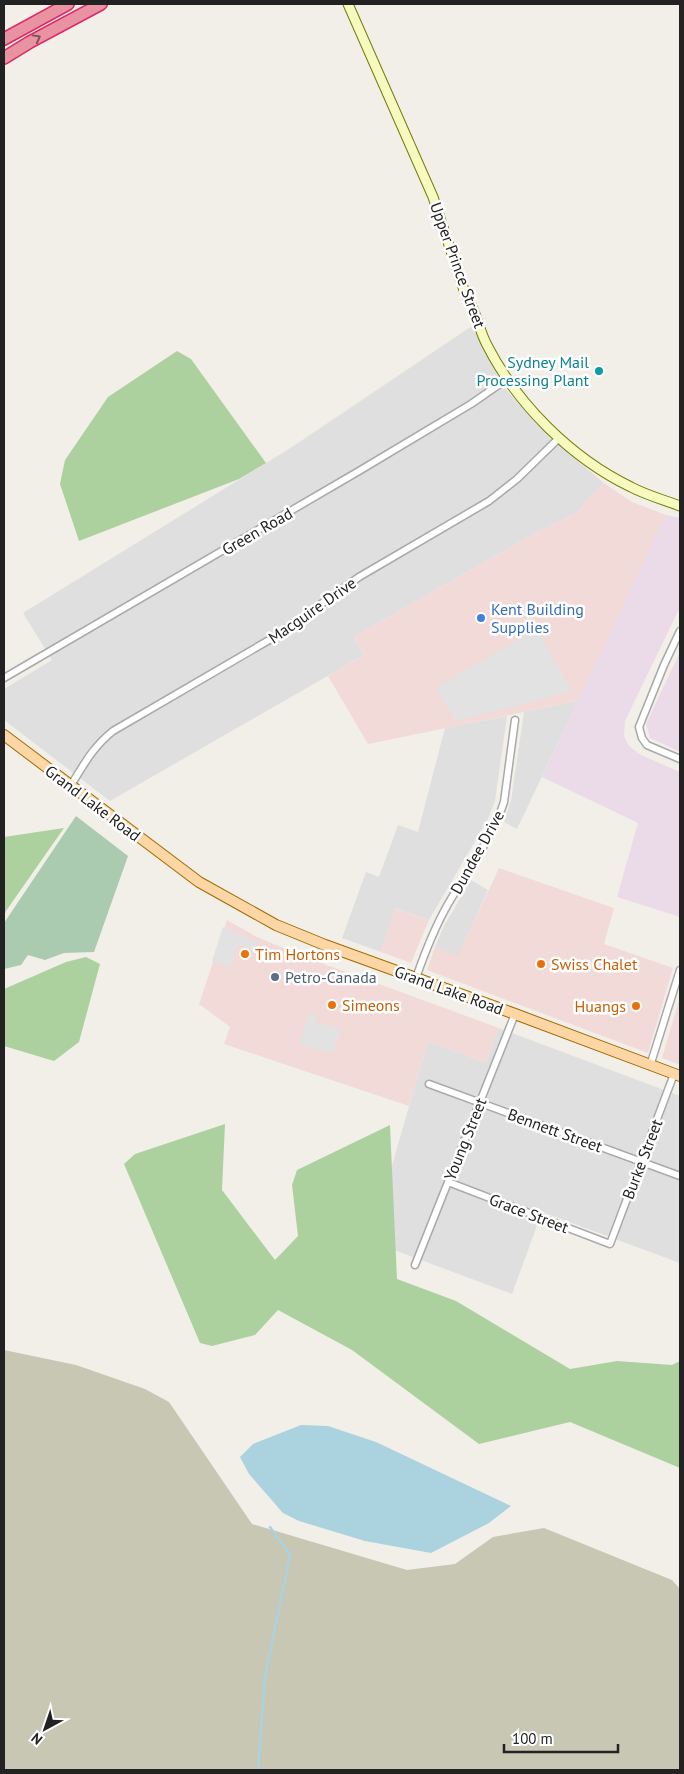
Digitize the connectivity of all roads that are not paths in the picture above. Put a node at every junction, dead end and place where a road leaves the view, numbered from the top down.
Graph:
1 (68, 4) edge
2 (101, 4) edge
3 (348, 4) edge
4 (4, 39) edge
5 (4, 58) edge
6 (507, 379) junction
7 (559, 438) junction
8 (680, 506) edge
9 (680, 632) edge
10 (4, 678) edge
11 (515, 720) dead end
12 (4, 735) edge
13 (680, 759) edge
14 (71, 785) junction
15 (680, 970) edge
16 (416, 978) junction
17 (515, 1014) junction
18 (650, 1066) junction
19 (677, 1075) edge
20 (429, 1084) dead end
21 (480, 1102) junction
22 (641, 1161) junction
23 (680, 1176) edge
24 (448, 1182) junction
25 (610, 1244) joint
26 (415, 1265) dead end

1 - 4 highway
5 -> 2 highway
3 - 6 street, Upper Prince Street
6 - 7 street, Upper Prince Street
6 - 10 street, Green Road
7 - 8 street, Upper Prince Street
7 - 14 street, Macguire Drive
9 - 13 street
11 - 16 street, Dundee Drive
12 - 14 main road, Grand Lake Road
14 - 16 main road, Grand Lake Road
15 - 18 street
16 - 17 main road, Grand Lake Road
17 - 18 main road, Grand Lake Road
17 - 21 street, Young Street
18 - 19 main road, Grand Lake Road
19 - 22 street, Burke Street
20 - 21 street, Bennett Street
21 - 22 street, Bennett Street
21 - 24 street, Young Street
22 - 23 street, Bennett Street
22 - 25 street, Burke Street
24 - 25 street, Grace Street
24 - 26 street, Young Street

